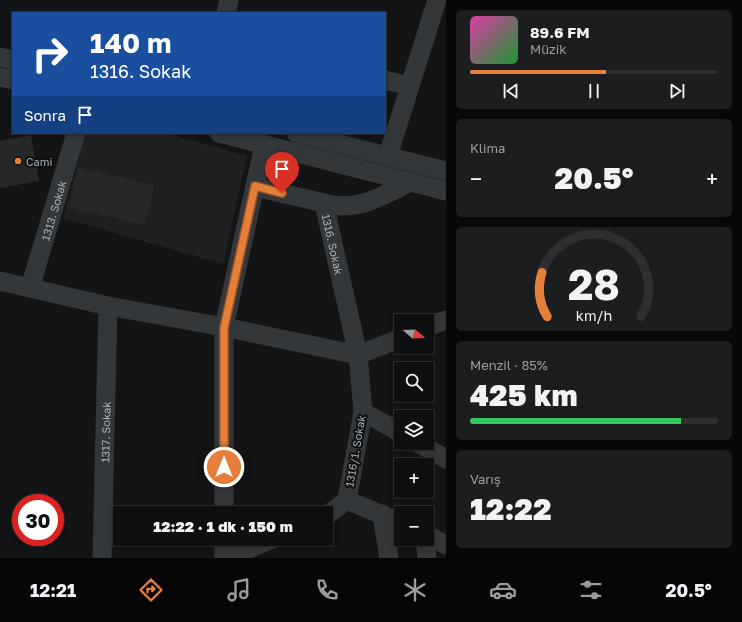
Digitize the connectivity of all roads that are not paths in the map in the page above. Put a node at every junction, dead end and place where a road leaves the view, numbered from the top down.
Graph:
1 (229, 0) edge
2 (437, 0) edge
3 (226, 12) edge
4 (0, 57) edge
5 (12, 60) edge
6 (0, 77) edge
7 (12, 80) edge
8 (386, 80) edge
9 (410, 86) junction
10 (76, 134) edge
11 (223, 134) edge
12 (300, 134) edge
13 (264, 145) junction
14 (388, 156) junction
15 (446, 171) edge
16 (410, 182) junction
17 (255, 186) junction
18 (446, 191) edge
19 (324, 203) junction
20 (0, 281) edge
21 (30, 288) junction
22 (108, 306) junction
23 (446, 320) edge
24 (434, 324) edge
25 (224, 328) junction
26 (394, 341) edge
27 (358, 355) junction
28 (363, 412) junction
29 (394, 429) edge
30 (430, 450) edge
31 (446, 459) edge
32 (347, 500) junction
33 (224, 506) edge
34 (333, 511) edge
35 (382, 514) junction
36 (394, 520) edge
37 (434, 539) edge
38 (446, 545) edge
39 (224, 546) edge
40 (256, 546) edge
41 (426, 546) edge
42 (102, 558) edge
43 (224, 558) edge
44 (228, 558) edge
45 (389, 558) edge
46 (427, 558) edge

1 - 3 street
2 - 9 street
4 - 5 street
6 - 7 street
8 - 9 street
9 - 14 street
10 - 21 street, 1313. Sokak
11 - 13 street
12 - 14 street
13 - 16 street
13 - 17 street
14 - 15 street
16 - 18 street
16 - 19 street
17 - 19 street, 1316. Sokak
17 - 25 street
19 - 27 street, 1316. Sokak
20 - 21 street
21 - 22 street
22 - 25 street
22 - 42 street, 1317. Sokak
23 - 24 street
25 - 27 street
25 - 33 street
26 - 27 street
27 - 28 street, 1316/1. Sokak
28 - 29 street
28 - 32 street, 1316/1. Sokak
30 - 31 street
32 - 34 street
32 - 35 street
35 - 36 street
35 - 45 street
37 - 38 street
39 - 43 street
40 - 44 street
41 - 46 street

